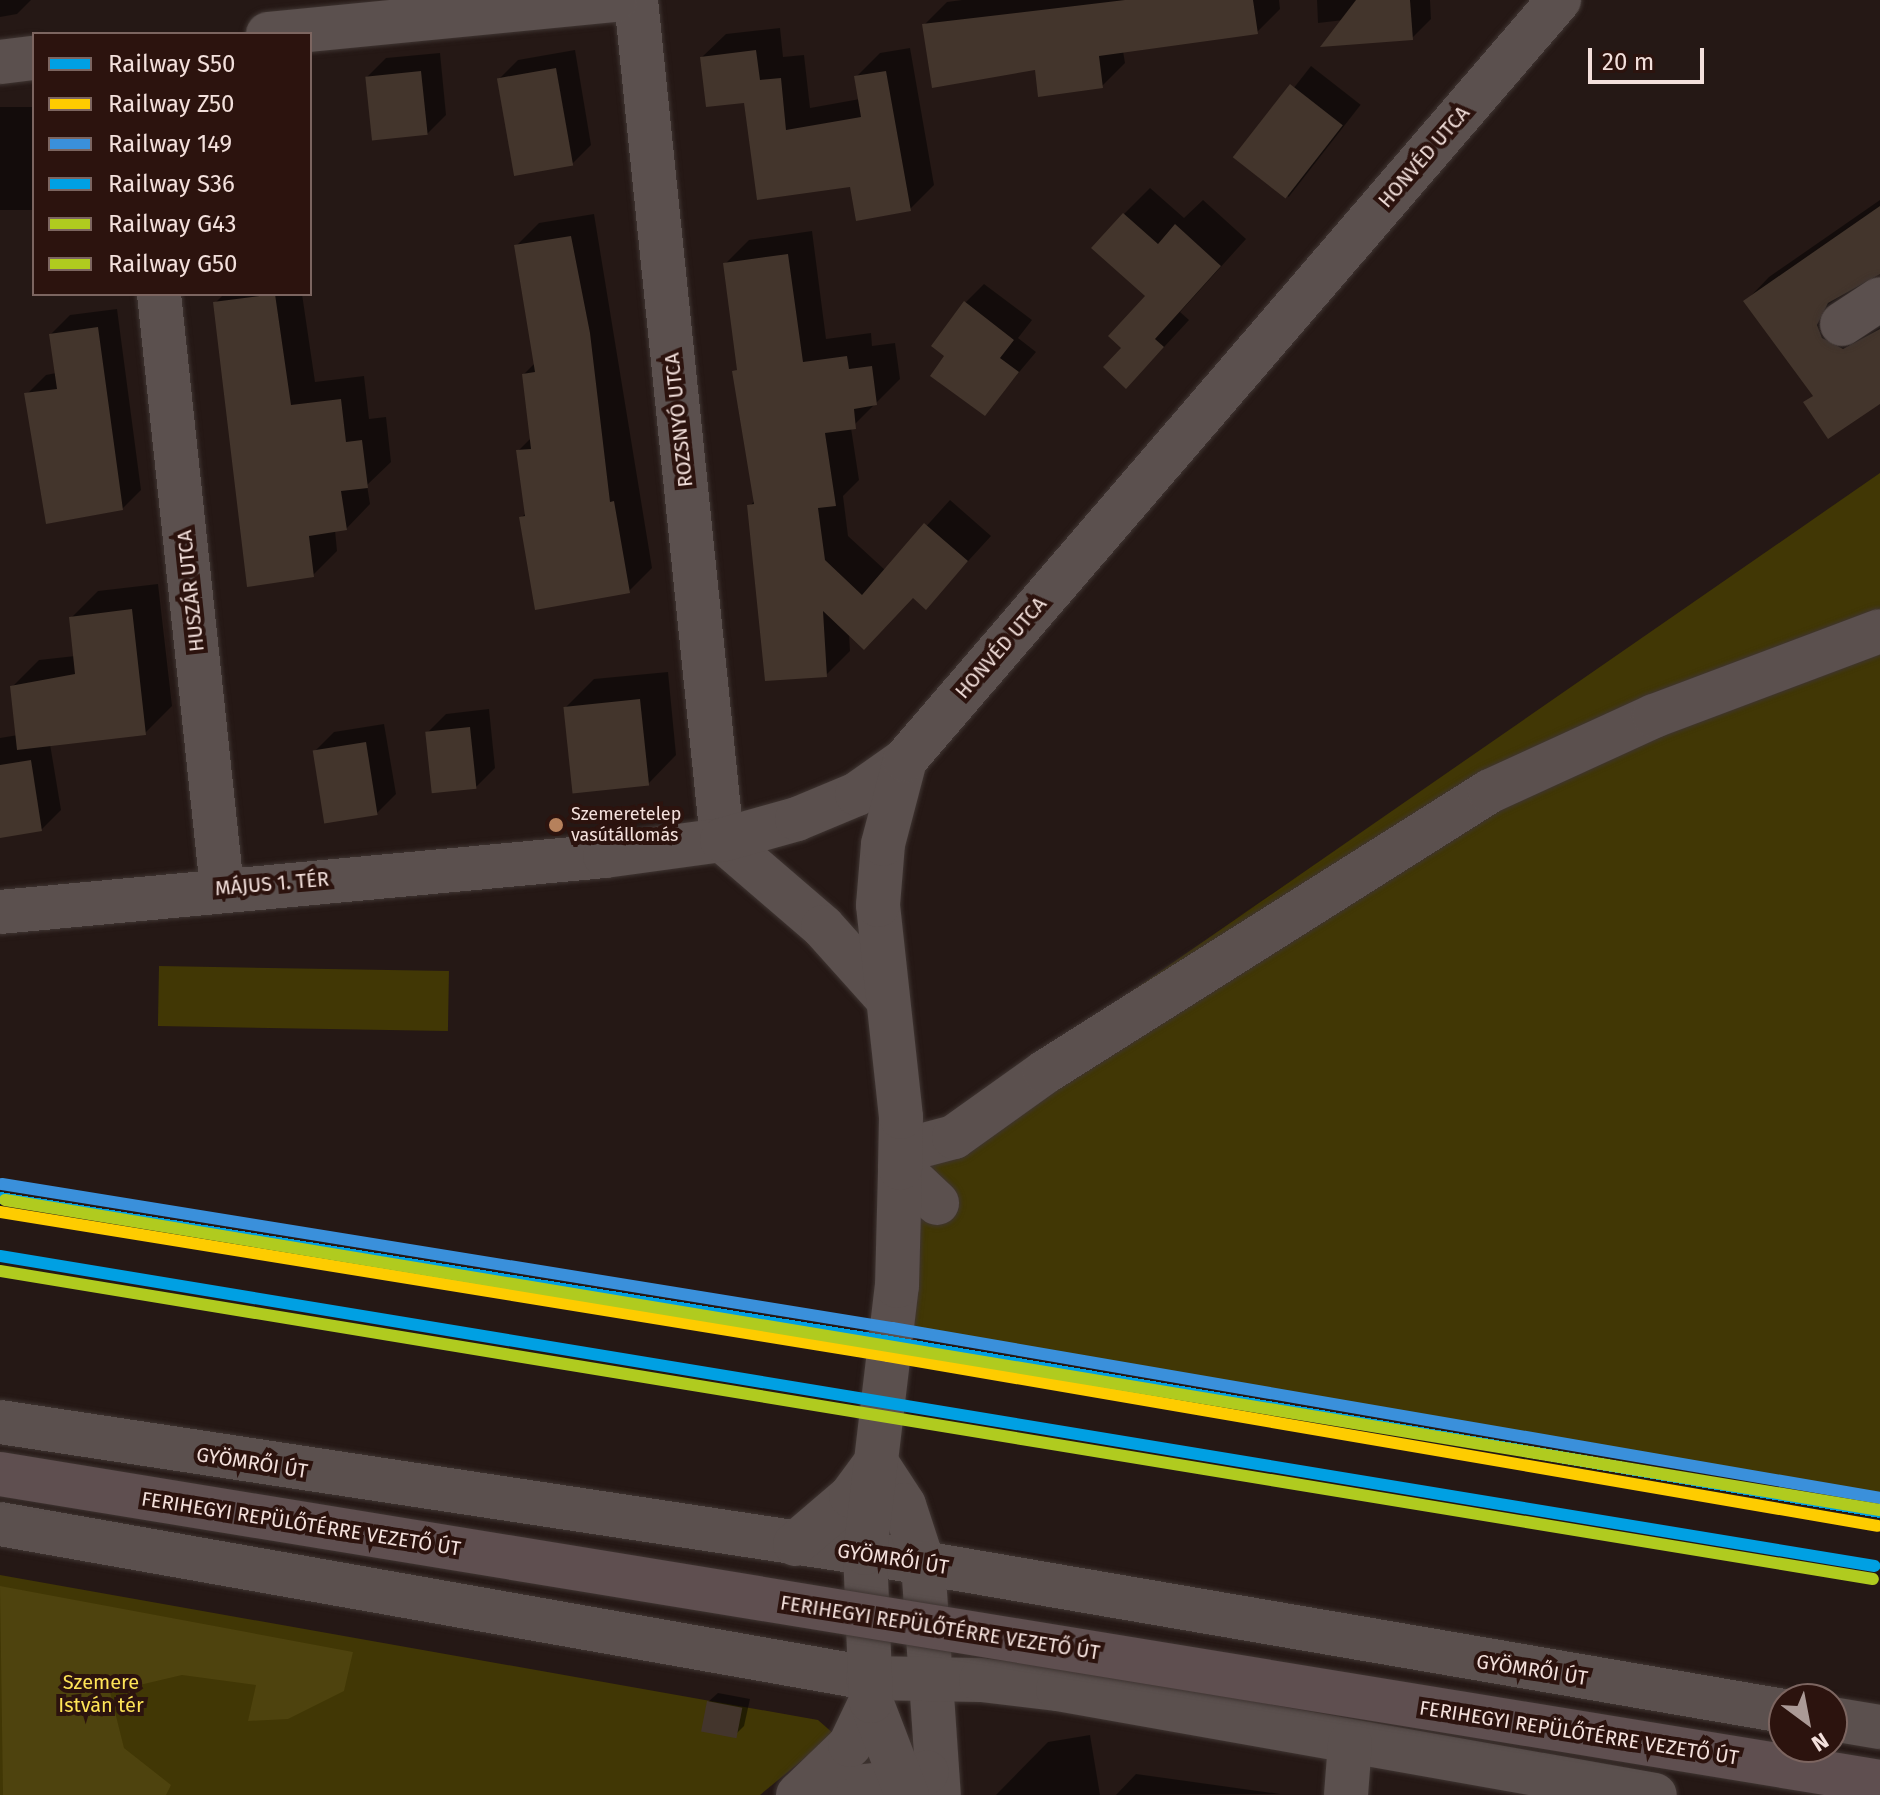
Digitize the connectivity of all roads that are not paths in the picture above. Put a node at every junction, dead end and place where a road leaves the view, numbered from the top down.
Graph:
1 (614, 0) edge
2 (636, 0) edge
3 (1559, 0) edge
4 (288, 32) edge
5 (32, 58) edge
6 (0, 62) edge
7 (159, 296) edge
8 (1880, 299) edge
9 (1842, 324) dead end
10 (1880, 631) edge
11 (905, 760) junction
12 (722, 840) junction
13 (222, 888) junction
14 (0, 912) edge
15 (885, 996) junction
16 (900, 1160) junction
17 (937, 1203) dead end
18 (0, 1422) edge
19 (876, 1462) junction
20 (0, 1474) edge
21 (904, 1505) junction
22 (0, 1524) edge
23 (795, 1544) junction
24 (865, 1553) junction
25 (923, 1563) junction
26 (1054, 1586) junction
27 (935, 1678) junction
28 (870, 1689) junction
29 (1768, 1708) edge
30 (1848, 1722) edge
31 (1880, 1727) edge
32 (1350, 1743) junction
33 (921, 1782) edge
34 (1880, 1782) edge
35 (799, 1794) edge
36 (1346, 1795) edge
37 (1655, 1795) edge

1 - 4 street
2 - 12 street, ROZSNYÓ UTCA
3 - 11 street, HONVÉD UTCA
5 - 6 street
7 - 13 street, HUSZÁR UTCA
8 - 9 street
10 - 16 street
11 - 12 street
11 - 15 street, HONVÉD UTCA
12 - 13 street, MÁJUS 1. TÉR
12 - 15 street
13 - 14 street, MÁJUS 1. TÉR
15 - 16 street, HONVÉD UTCA
16 - 17 street
16 - 19 street, HONVÉD UTCA
18 - 23 street, GYÖMRŐI ÚT
19 - 21 street
19 - 23 street
19 - 24 street, HONVÉD UTCA
20 - 34 main road, FERIHEGYI REPÜLŐTÉRRE VEZETŐ ÚT, bridge
21 - 25 street
21 - 26 street
22 - 28 street
23 - 24 street, GYÖMRŐI ÚT
24 - 25 street, GYÖMRŐI ÚT
24 - 28 street, HONVÉD UTCA
25 - 26 street, GYÖMRŐI ÚT
25 - 27 street
26 - 29 street, GYÖMRŐI ÚT
27 - 28 street
27 - 32 street
27 - 33 street
28 - 33 street
28 - 35 street
30 - 31 street
32 - 36 street
32 - 37 street
33 - 35 street

